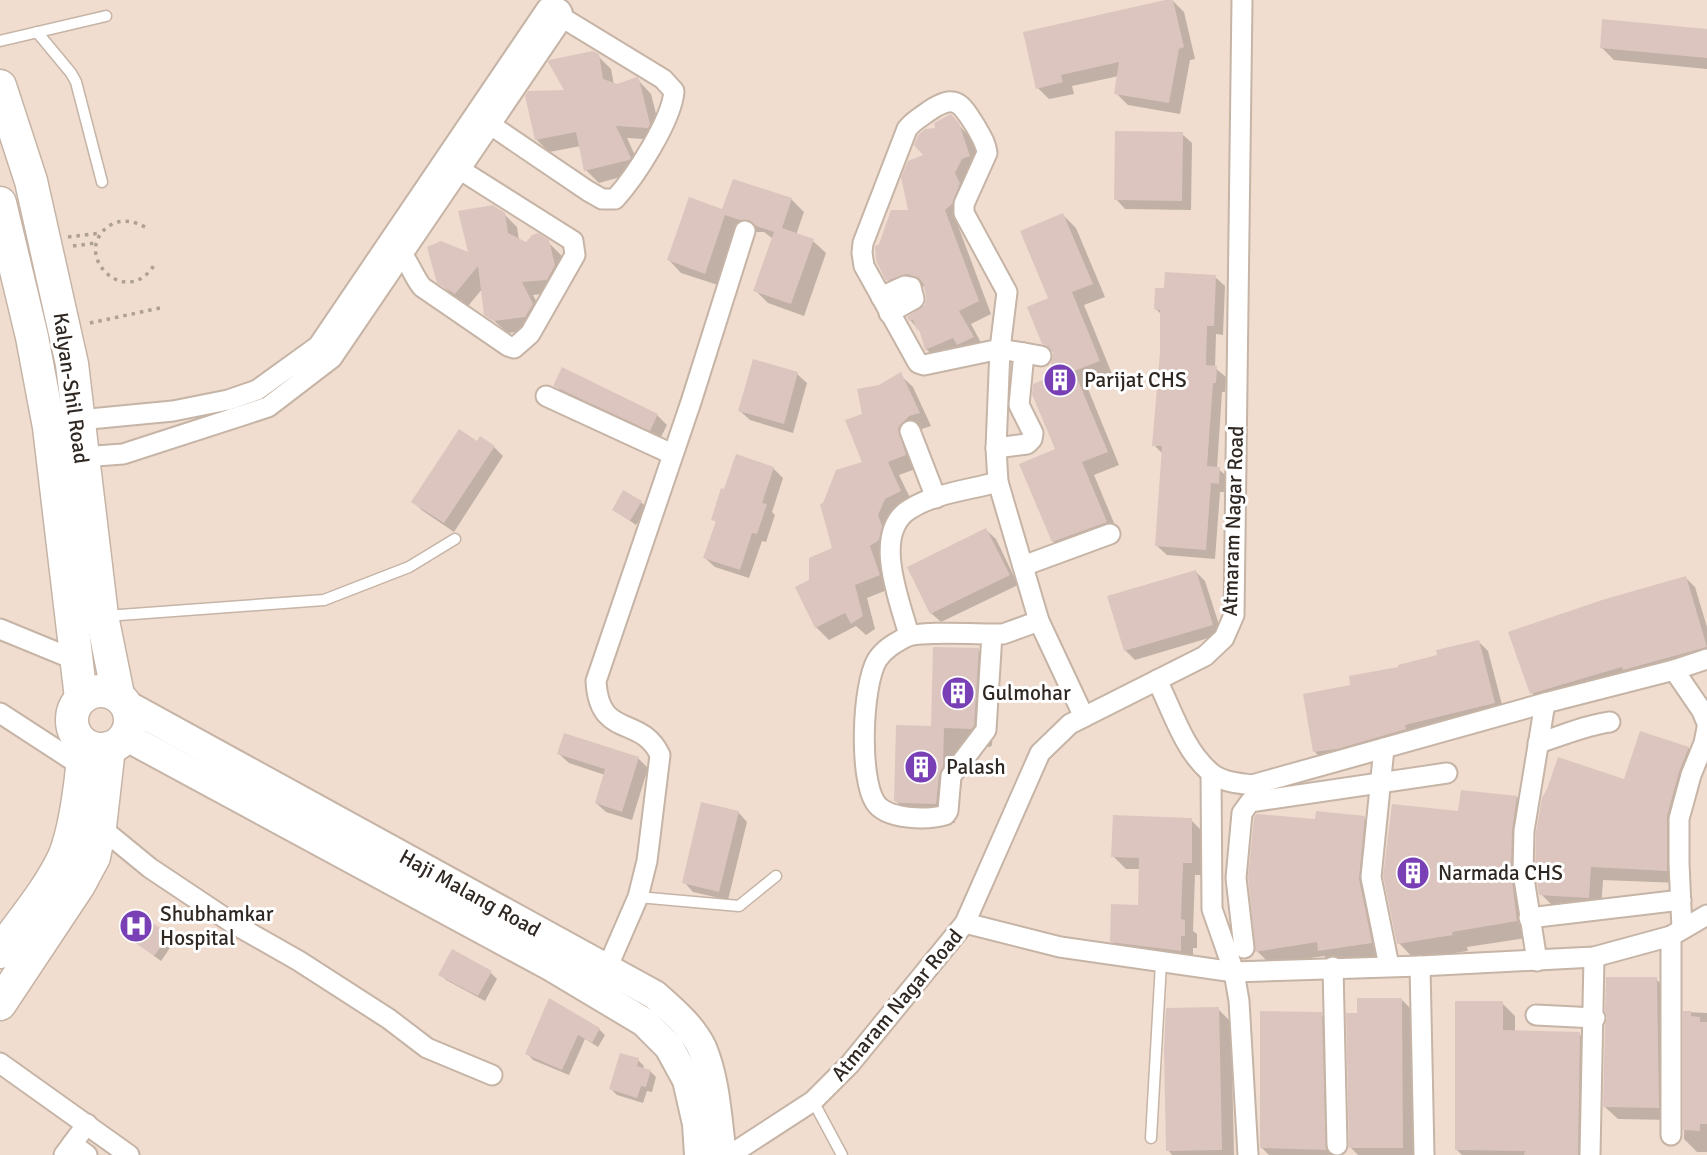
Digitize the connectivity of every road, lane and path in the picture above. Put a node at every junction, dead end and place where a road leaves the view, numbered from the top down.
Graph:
1 (1242, 0) edge
2 (562, 9) edge
3 (106, 16) dead end
4 (37, 32) junction
5 (0, 41) edge
6 (0, 86) edge
7 (482, 119) junction
8 (452, 164) junction
9 (103, 182) dead end
10 (0, 203) edge
11 (145, 227) dead end
12 (745, 231) dead end
13 (101, 233) junction
14 (70, 237) dead end
15 (97, 243) junction
16 (72, 246) dead end
17 (395, 248) junction
18 (156, 262) dead end
19 (160, 308) dead end
20 (85, 324) dead end
21 (1000, 349) junction
22 (325, 352) junction
23 (547, 396) dead end
24 (79, 420) junction
25 (910, 431) dead end
26 (996, 448) junction
27 (672, 454) junction
28 (82, 457) junction
29 (998, 482) junction
30 (936, 498) junction
31 (1110, 534) dead end
32 (455, 539) dead end
33 (1023, 566) junction
34 (102, 616) junction
35 (1039, 621) junction
36 (0, 629) edge
37 (992, 634) junction
38 (909, 635) junction
39 (1707, 659) edge
40 (78, 661) junction
41 (1674, 670) junction
42 (1157, 680) junction
43 (81, 698) junction
44 (122, 700) junction
45 (1545, 703) junction
46 (0, 713) edge
47 (1084, 717) junction
48 (1610, 722) dead end
49 (1707, 725) edge
50 (190, 739) junction
51 (1538, 743) junction
52 (1384, 748) junction
53 (100, 749) junction
54 (176, 764) junction
55 (1211, 773) junction
56 (1447, 773) dead end
57 (1381, 783) junction
58 (100, 827) junction
59 (776, 876) dead end
60 (1212, 877) junction
61 (1236, 878) junction
62 (638, 897) junction
63 (1681, 900) junction
64 (1707, 915) edge
65 (1529, 918) junction
66 (965, 923) junction
67 (1676, 933) junction
68 (1244, 948) dead end
69 (0, 952) edge
70 (1594, 957) junction
71 (1536, 961) junction
72 (1161, 963) junction
73 (1420, 966) junction
74 (1333, 967) junction
75 (1389, 967) junction
76 (1234, 972) junction
77 (601, 981) junction
78 (0, 1004) edge
79 (1536, 1015) dead end
80 (1595, 1018) junction
81 (0, 1063) edge
82 (492, 1075) dead end
83 (813, 1101) junction
84 (87, 1124) junction
85 (1671, 1135) dead end
86 (1152, 1138) dead end
87 (1337, 1145) dead end
88 (75, 1151) edge
89 (129, 1155) edge
90 (699, 1155) edge
91 (722, 1155) edge
92 (730, 1155) edge
93 (842, 1155) edge
94 (1248, 1155) edge
95 (1424, 1155) edge
96 (1590, 1155) edge

1 - 42 street, Atmaram Nagar Road
2 - 7 street
2 - 7 street
3 - 4 lane
4 - 5 lane
4 - 9 lane
6 - 24 main road, Kalyan-Shil Road
7 - 8 street
8 - 17 street
8 - 17 street
10 - 40 main road, Kalyan-Shil Road
11 - 13 path
12 - 27 street
13 - 14 path
13 - 15 path
15 - 16 path
15 - 18 path
17 - 22 street
19 - 20 path
21 - 21 street
21 - 26 street
21 - 26 street
22 - 24 street
22 - 28 street
23 - 27 street
24 - 28 main road, Kalyan-Shil Road
25 - 30 street
26 - 29 street
27 - 62 street
28 - 34 main road, Kalyan-Shil Road
29 - 30 street
29 - 33 street
30 - 38 street
31 - 33 street
32 - 34 lane
33 - 35 street
34 - 44 main road, Kalyan-Shil Road
35 - 37 street
35 - 47 street
36 - 40 street
37 - 38 street
37 - 38 street
39 - 41 street
40 - 43 main road, Kalyan-Shil Road
41 - 45 street
41 - 49 street
42 - 47 street, Atmaram Nagar Road
42 - 55 street
43 - 44 main road
43 - 53 main road
44 - 50 main road, Haji Malang Road
44 - 53 main road
45 - 51 street
45 - 52 street
46 - 53 street
47 - 66 street, Atmaram Nagar Road
48 - 51 street
49 - 63 street
50 - 54 main road
50 - 77 main road, Haji Malang Road
51 - 65 street
52 - 55 street
52 - 57 street
53 - 54 main road, Haji Malang Road
53 - 58 main road
53 - 69 main road
54 - 77 main road, Haji Malang Road
55 - 60 street
56 - 57 street
57 - 61 street
57 - 75 street
58 - 78 main road
58 - 82 street
59 - 62 lane
60 - 61 street
60 - 76 street
61 - 68 street
62 - 77 street
63 - 65 street
63 - 67 street
64 - 67 street
65 - 71 street
66 - 72 street
66 - 83 street, Atmaram Nagar Road
67 - 70 street
67 - 85 street
70 - 71 street
70 - 80 street
71 - 73 street
72 - 76 street
72 - 86 lane
73 - 75 street
73 - 95 street
74 - 75 street
74 - 76 street
74 - 87 street
76 - 94 street
77 - 90 main road, Haji Malang Road
77 - 91 main road, Haji Malang Road
79 - 80 street
80 - 96 street
81 - 84 street
83 - 92 street, Atmaram Nagar Road
83 - 93 lane
84 - 88 street
84 - 89 street

